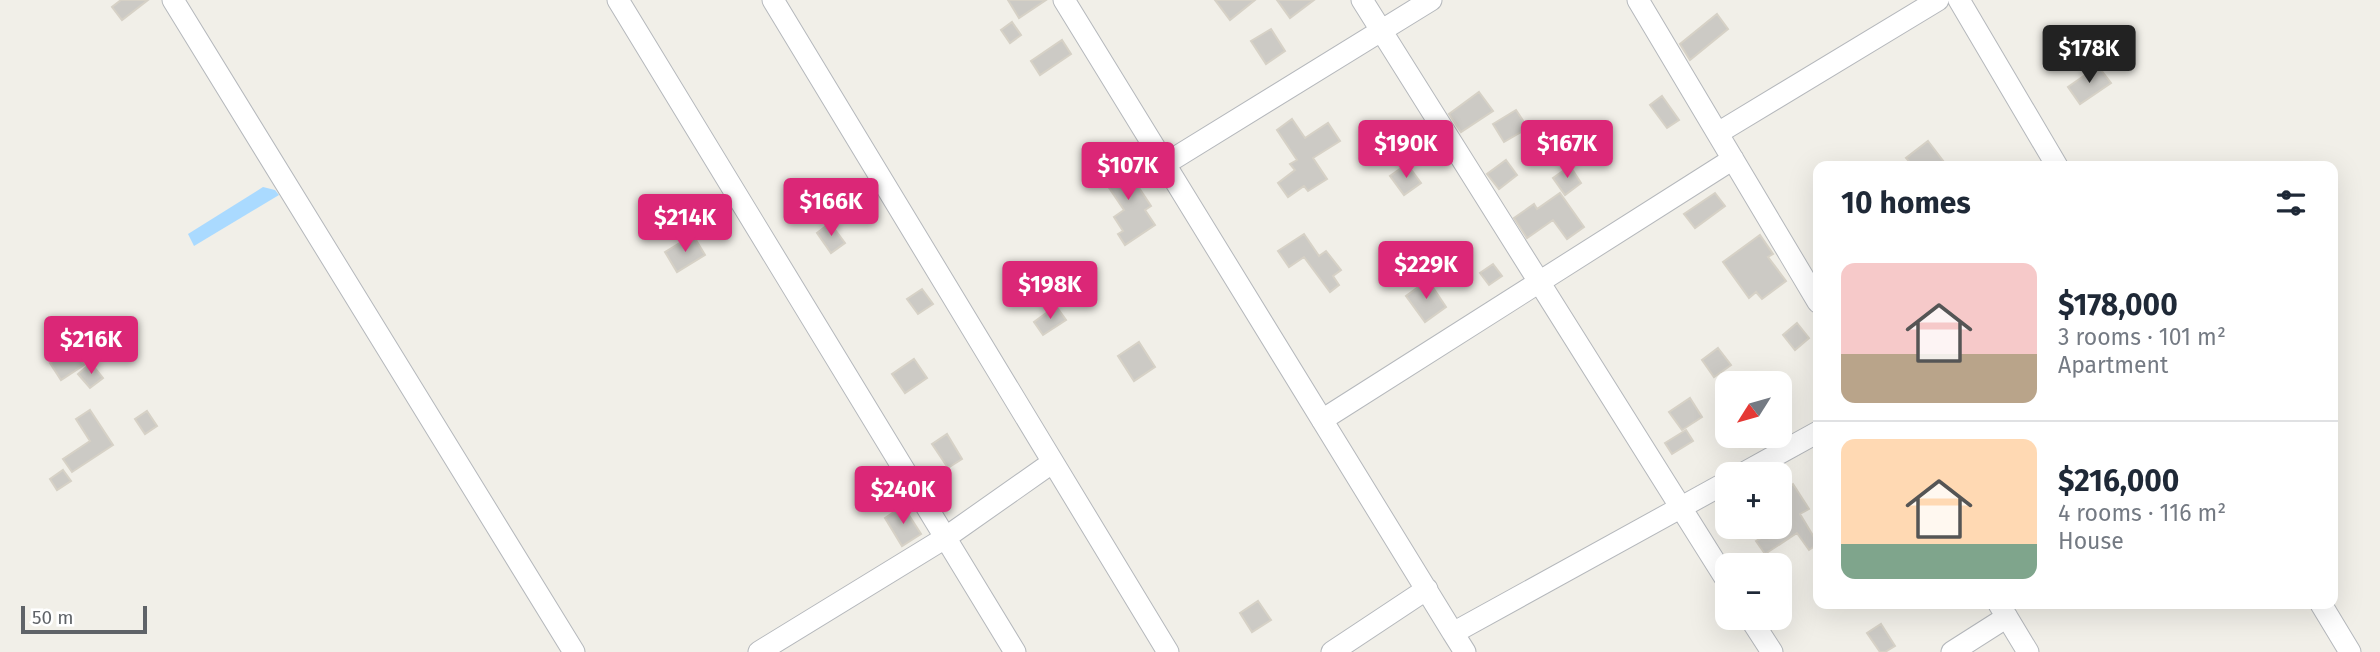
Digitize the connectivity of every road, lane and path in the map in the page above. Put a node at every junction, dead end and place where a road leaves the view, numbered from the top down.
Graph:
1 (173, 0) edge
2 (618, 0) edge
3 (773, 0) edge
4 (1064, 0) edge
5 (1362, 0) edge
6 (1431, 0) edge
7 (1638, 0) edge
8 (1938, 0) edge
9 (1959, 0) edge
10 (1381, 31) junction
11 (1718, 134) junction
12 (1733, 159) junction
13 (2054, 161) edge
14 (1165, 164) junction
15 (1539, 282) junction
16 (1813, 294) edge
17 (1322, 420) junction
18 (1813, 435) edge
19 (1053, 462) junction
20 (1764, 462) edge
21 (1715, 489) edge
22 (1681, 508) junction
23 (945, 538) junction
24 (1715, 562) edge
25 (1427, 589) junction
26 (2324, 609) edge
27 (2003, 610) edge
28 (1758, 630) edge
29 (1453, 633) junction
30 (573, 652) edge
31 (759, 652) edge
32 (1015, 652) edge
33 (1168, 652) edge
34 (1332, 652) edge
35 (1465, 652) edge
36 (1772, 652) edge
37 (1952, 652) edge
38 (2028, 652) edge
39 (2350, 652) edge

1 - 30 street
2 - 23 street
3 - 19 street
4 - 14 street
5 - 10 street
6 - 10 street
7 - 11 street
8 - 11 street
9 - 13 street
10 - 14 street
10 - 15 street
11 - 12 street
12 - 15 street
12 - 16 street
14 - 17 street
15 - 17 street
15 - 22 street
17 - 25 street
18 - 20 street
19 - 23 street
19 - 33 street
21 - 22 street
22 - 24 street
22 - 29 street
23 - 31 street
23 - 32 street
25 - 29 street
25 - 34 street
26 - 39 street
27 - 37 street
27 - 38 street
28 - 36 street
29 - 35 street

